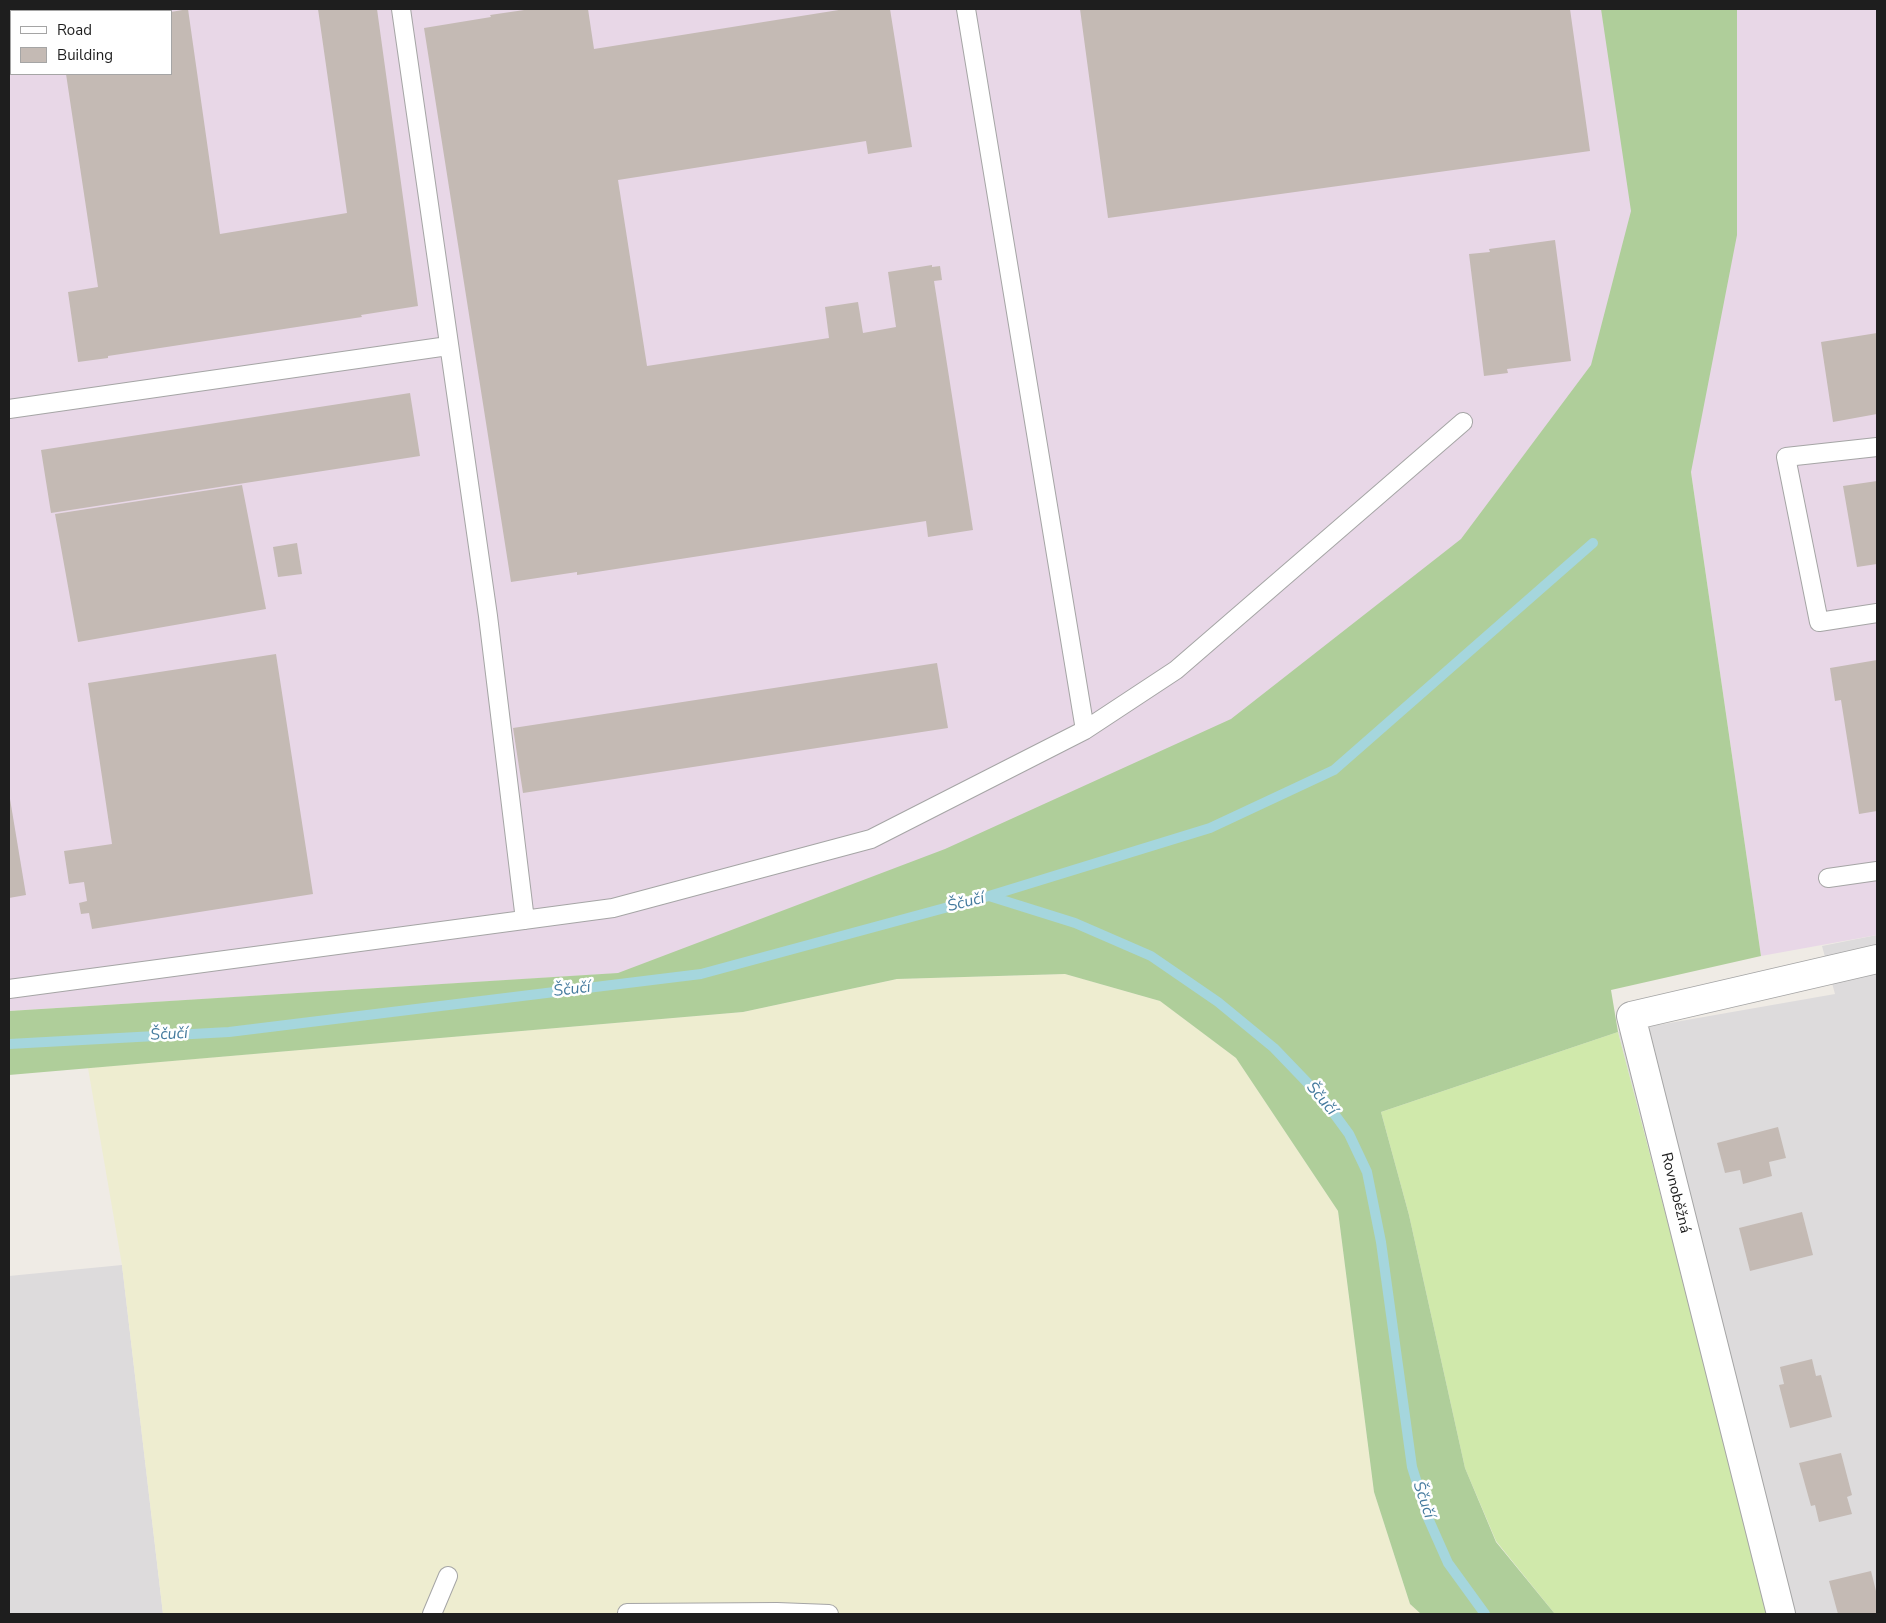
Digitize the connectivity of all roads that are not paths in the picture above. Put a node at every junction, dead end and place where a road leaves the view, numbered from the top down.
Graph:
1 (401, 9) edge
2 (966, 9) edge
3 (448, 346) junction
4 (9, 409) edge
5 (1463, 422) dead end
6 (1877, 446) edge
7 (1877, 613) edge
8 (1085, 730) junction
9 (1877, 871) edge
10 (1828, 878) dead end
11 (525, 920) junction
12 (1877, 960) edge
13 (9, 989) edge
14 (448, 1576) dead end
15 (626, 1613) edge
16 (432, 1614) edge
17 (829, 1614) edge
18 (1781, 1614) edge

1 - 3 lane
2 - 8 lane
3 - 4 lane
3 - 11 lane
5 - 8 lane
6 - 7 lane
8 - 11 lane
9 - 10 lane
11 - 13 lane
12 - 18 street, Rovnoběžná
14 - 16 lane
15 - 17 lane

